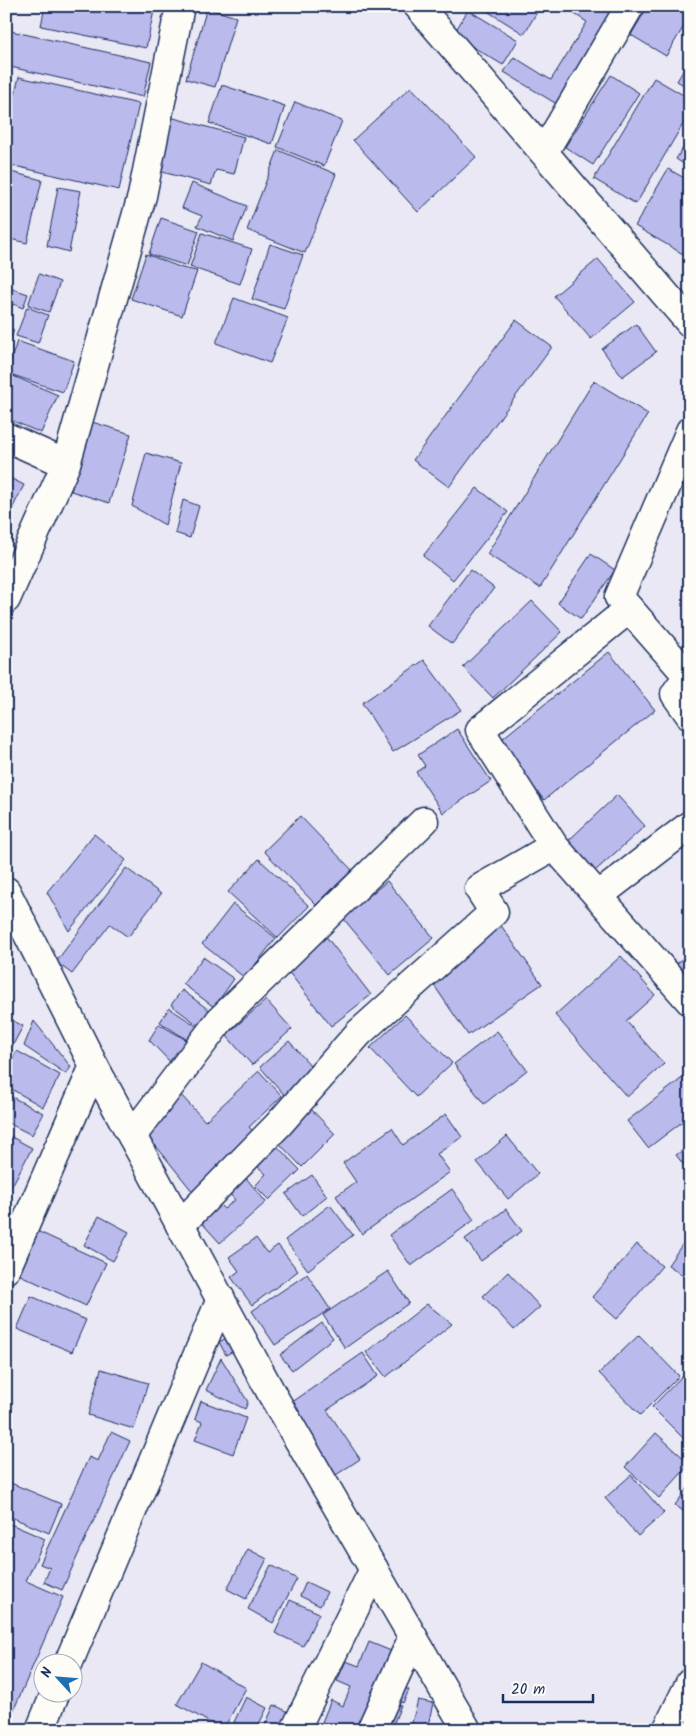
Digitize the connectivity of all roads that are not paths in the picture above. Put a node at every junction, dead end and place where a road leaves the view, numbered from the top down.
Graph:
1 (180, 6) edge
2 (418, 6) edge
3 (630, 6) edge
4 (544, 152) junction
5 (690, 323) edge
6 (690, 431) edge
7 (6, 437) edge
8 (66, 464) junction
9 (6, 599) edge
10 (629, 609) junction
11 (690, 715) edge
12 (424, 821) dead end
13 (690, 825) edge
14 (554, 846) junction
15 (6, 891) edge
16 (598, 896) junction
17 (690, 1001) edge
18 (94, 1066) junction
19 (132, 1136) junction
20 (180, 1226) junction
21 (6, 1269) edge
22 (221, 1299) junction
23 (374, 1569) junction
24 (413, 1637) junction
25 (72, 1654) edge
26 (690, 1683) edge
27 (52, 1704) edge
28 (40, 1730) edge
29 (295, 1730) edge
30 (371, 1730) edge
31 (467, 1730) edge
32 (667, 1730) edge

1 - 8 street
2 - 4 street
3 - 4 street
4 - 5 street
6 - 10 street
7 - 8 street
8 - 9 street
10 - 11 street
10 - 14 street
12 - 19 street
13 - 16 street
14 - 16 street
14 - 20 street
15 - 18 street
16 - 17 street
18 - 19 street
18 - 21 street
19 - 20 street
20 - 22 street
22 - 23 street
22 - 25 street
23 - 24 street
23 - 29 street
24 - 30 street
24 - 31 street
26 - 32 street
27 - 28 street

